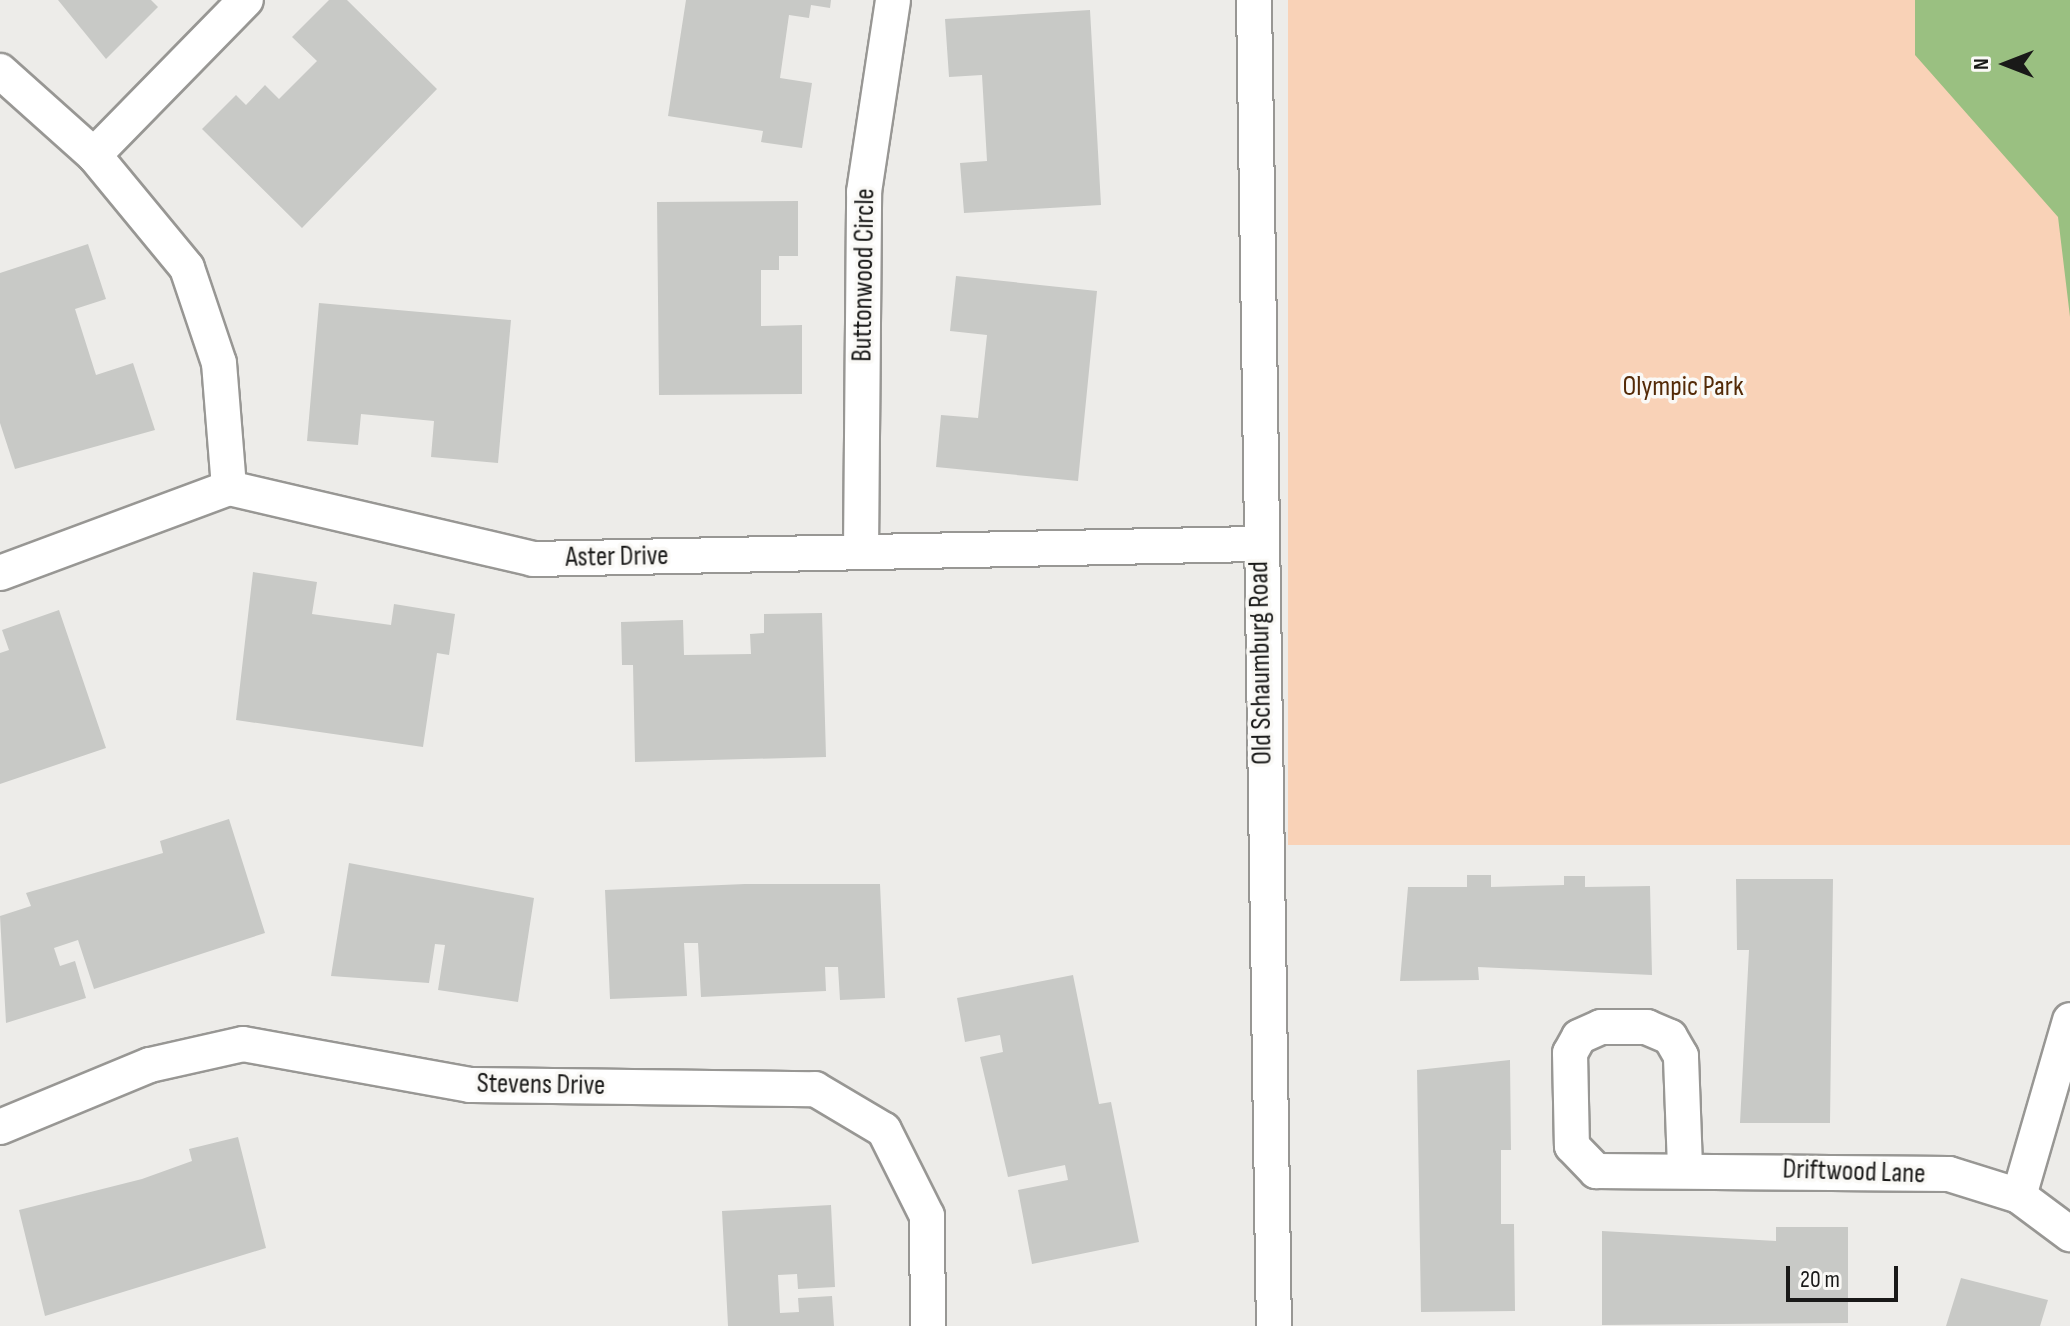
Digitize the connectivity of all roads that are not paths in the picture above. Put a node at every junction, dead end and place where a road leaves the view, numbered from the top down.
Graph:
1 (246, 0) edge
2 (893, 0) edge
3 (1254, 0) edge
4 (0, 71) edge
5 (94, 155) junction
6 (229, 488) junction
7 (1258, 544) junction
8 (861, 552) junction
9 (0, 573) edge
10 (2070, 1020) edge
11 (0, 1127) edge
12 (1685, 1167) junction
13 (2019, 1196) junction
14 (2070, 1234) edge
15 (928, 1326) edge
16 (1274, 1326) edge

1 - 5 street
2 - 8 street, Buttonwood Circle
3 - 7 street, Old Schaumburg Road
4 - 5 street
5 - 6 street
6 - 8 street, Aster Drive
6 - 9 street
7 - 8 street, Aster Drive
7 - 16 street, Old Schaumburg Road
10 - 13 street
11 - 15 street, Stevens Drive
12 - 12 street, Driftwood Lane
12 - 13 street, Driftwood Lane
13 - 14 street, Driftwood Lane

